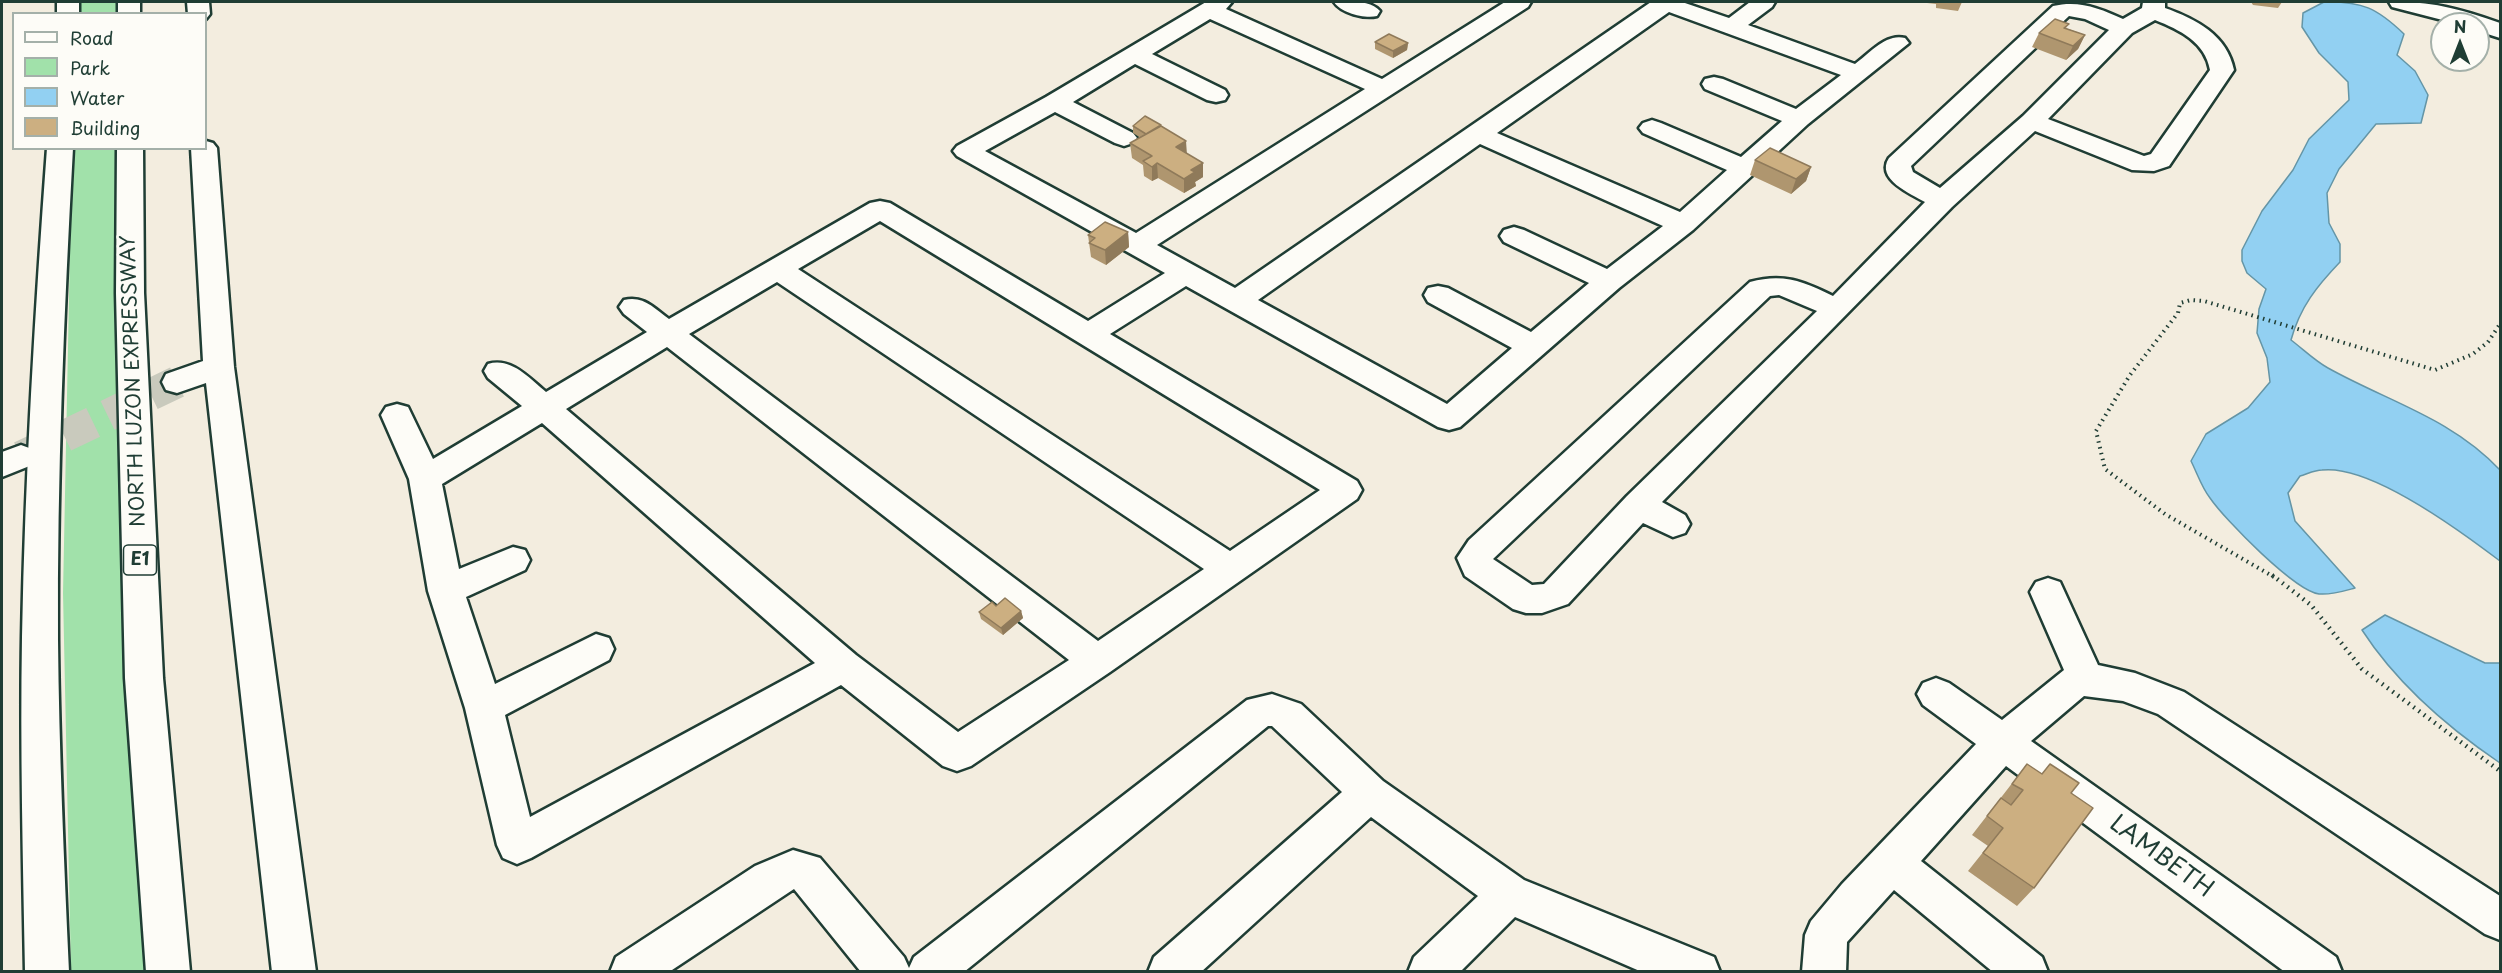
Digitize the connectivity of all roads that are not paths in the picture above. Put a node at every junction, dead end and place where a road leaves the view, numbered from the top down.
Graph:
1 (1346, 2) edge
2 (1520, 2) edge
3 (1665, 2) edge
4 (1764, 2) edge
5 (2400, 2) edge
6 (1214, 5) edge
7 (2154, 6) edge
8 (1369, 11) dead end
9 (1733, 26) junction
10 (2124, 28) junction
11 (2500, 31) edge
12 (1897, 43) dead end
13 (1134, 54) junction
14 (1858, 73) junction
15 (1714, 84) dead end
16 (1382, 88) junction
17 (1216, 95) dead end
18 (1055, 102) junction
19 (1799, 119) junction
20 (2032, 122) junction
21 (1652, 128) dead end
22 (1476, 133) junction
23 (1124, 138) dead end
24 (60, 150) edge
25 (130, 150) edge
26 (204, 150) edge
27 (1746, 169) junction
28 (1942, 201) junction
29 (1683, 225) junction
30 (1514, 236) dead end
31 (1137, 245) junction
32 (780, 270) junction
33 (1186, 273) junction
34 (1609, 281) junction
35 (1438, 295) dead end
36 (1238, 300) junction
37 (634, 307) dead end
38 (1837, 309) junction
39 (668, 333) junction
40 (1088, 334) junction
41 (1533, 346) junction
42 (219, 367) junction
43 (499, 371) dead end
44 (177, 382) tunnel mouth
45 (545, 408) junction
46 (397, 415) dead end
47 (425, 479) junction
48 (1639, 505) junction
49 (1673, 524) dead end
50 (513, 560) dead end
51 (1229, 568) junction
52 (446, 591) junction
53 (2048, 592) dead end
54 (596, 649) dead end
55 (1097, 661) junction
56 (843, 666) junction
57 (2086, 680) junction
58 (1936, 694) dead end
59 (484, 708) junction
60 (2002, 743) junction
61 (1369, 794) junction
62 (1892, 863) junction
63 (1509, 894) junction
64 (2500, 920) edge
65 (47, 972) edge
66 (168, 972) edge
67 (294, 972) edge
68 (631, 972) edge
69 (889, 972) edge
70 (929, 972) edge
71 (1169, 972) edge
72 (1429, 972) edge
73 (1699, 972) edge
74 (1824, 972) edge
75 (2027, 972) edge
76 (2321, 972) edge

1 - 8 main road
2 - 16 main road
3 - 9 main road
3 - 22 main road
4 - 9 main road
5 - 11 main road
6 - 13 main road
6 - 16 main road
7 - 10 main road
7 - 20 main road
9 - 14 main road
10 - 20 main road
10 - 28 main road
12 - 14 main road
13 - 17 main road
13 - 18 main road
14 - 19 main road
15 - 19 main road
16 - 31 main road
18 - 23 main road
18 - 31 main road
19 - 27 main road
20 - 28 main road
21 - 27 main road
22 - 29 main road
22 - 36 main road
24 - 65 main road
25 - 66 main road, NORTH LUZON EXPRESSWAY / E1
26 - 42 main road
27 - 29 main road
28 - 38 main road
29 - 34 main road
30 - 34 main road
31 - 33 main road
32 - 39 main road
32 - 40 main road
32 - 51 main road
33 - 36 main road
33 - 40 main road
34 - 41 main road
35 - 41 main road
36 - 41 main road
37 - 39 main road
38 - 48 main road
38 - 48 main road
39 - 45 main road
39 - 55 main road
40 - 51 main road
42 - 44 main road
42 - 67 main road
43 - 45 main road
45 - 47 main road
45 - 56 main road
46 - 47 main road
47 - 52 main road
48 - 49 main road
50 - 52 main road
51 - 55 main road
52 - 59 main road
53 - 57 main road
54 - 59 main road
55 - 56 main road
56 - 59 main road
57 - 60 main road
57 - 64 main road
58 - 60 main road, LAMBETH
60 - 62 main road
60 - 76 main road, LAMBETH
61 - 63 main road
61 - 70 main road
61 - 71 main road
62 - 74 main road
62 - 75 main road
63 - 72 main road
63 - 73 main road
68 - 69 main road

